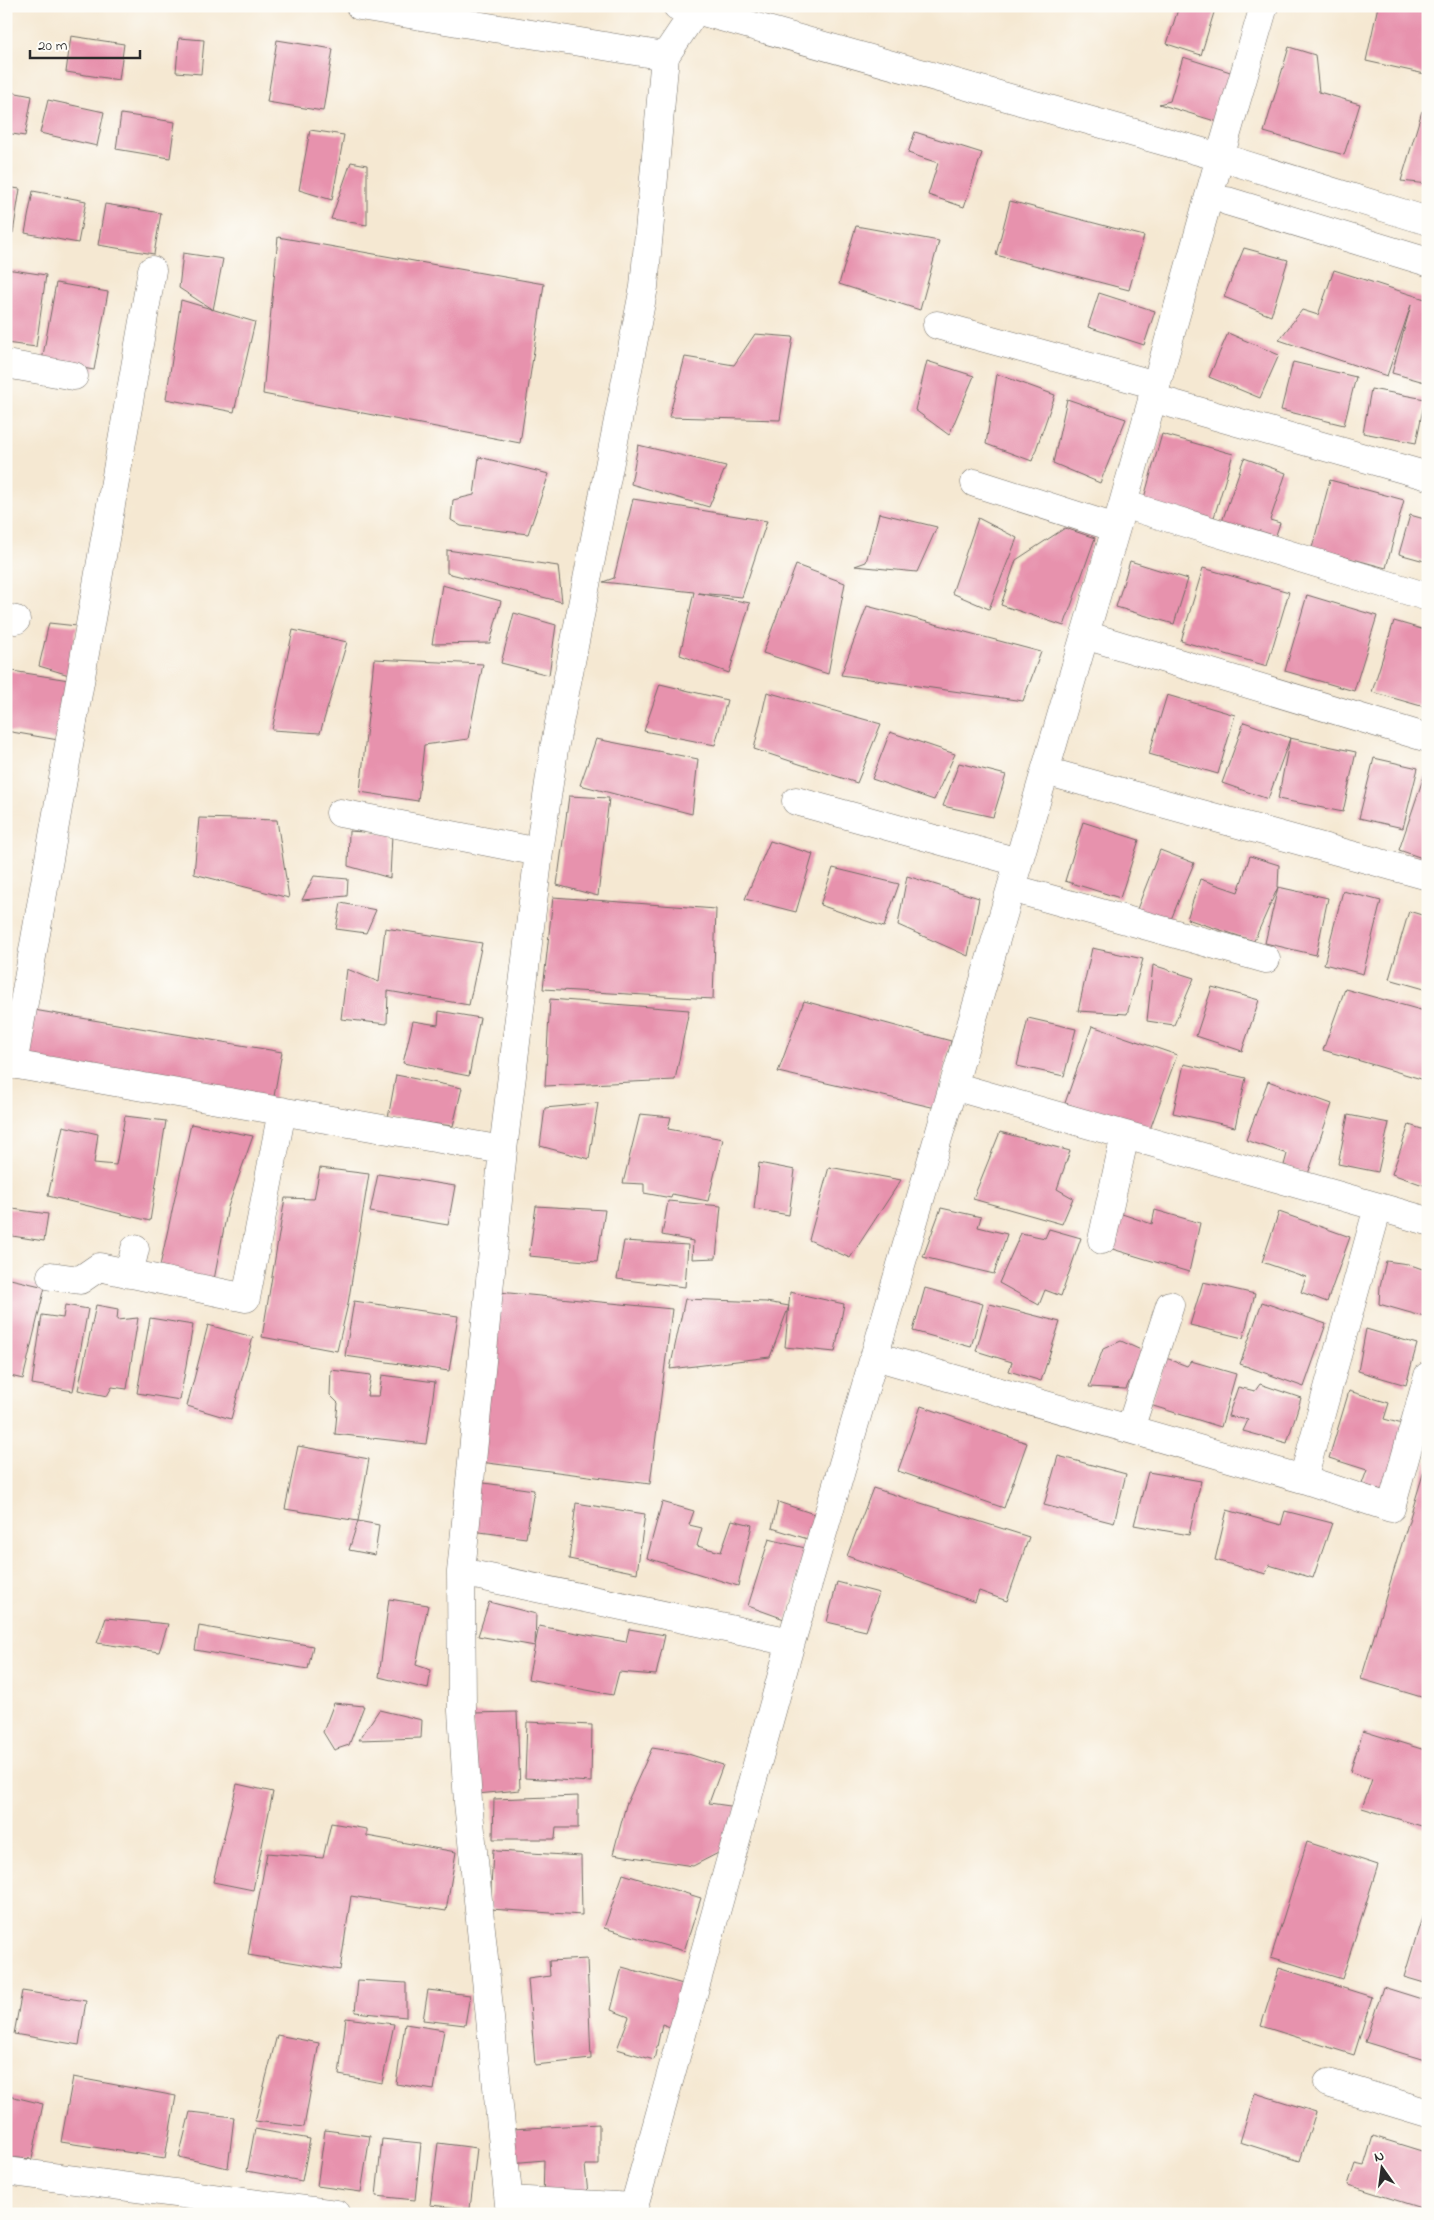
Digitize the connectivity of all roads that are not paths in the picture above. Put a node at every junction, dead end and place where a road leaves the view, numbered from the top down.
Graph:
1 (360, 6) edge
2 (1264, 6) edge
3 (690, 7) edge
4 (664, 56) junction
5 (1220, 157) junction
6 (1227, 201) dead end
7 (1428, 221) edge
8 (1428, 262) edge
9 (152, 270) dead end
10 (937, 325) dead end
11 (6, 364) edge
12 (74, 376) dead end
13 (1154, 391) junction
14 (1428, 476) edge
15 (976, 482) dead end
16 (1119, 516) junction
17 (1428, 597) edge
18 (1085, 635) junction
19 (1428, 738) edge
20 (1045, 771) junction
21 (796, 801) dead end
22 (340, 813) dead end
23 (539, 852) junction
24 (1018, 862) junction
25 (1428, 876) edge
26 (1011, 888) junction
27 (1266, 960) dead end
28 (9, 1064) edge
29 (953, 1086) junction
30 (282, 1111) junction
31 (1125, 1135) junction
32 (503, 1150) junction
33 (1378, 1207) junction
34 (1428, 1221) edge
35 (1102, 1240) dead end
36 (50, 1276) dead end
37 (1170, 1305) dead end
38 (875, 1356) junction
39 (1428, 1376) edge
40 (1130, 1429) junction
41 (1303, 1479) junction
42 (461, 1572) junction
43 (791, 1642) junction
44 (1328, 2084) dead end
45 (1428, 2113) edge
46 (6, 2172) edge
47 (510, 2207) edge
48 (336, 2214) edge

1 - 4 street
2 - 5 street
3 - 4 street
3 - 5 street
4 - 23 street
5 - 7 street
5 - 13 street
6 - 8 street
9 - 28 street
10 - 13 street
11 - 12 street
13 - 14 street
13 - 16 street
15 - 16 street
16 - 17 street
16 - 18 street
18 - 19 street
18 - 20 street
20 - 24 street
20 - 25 street
21 - 24 street
22 - 23 street
23 - 32 street
24 - 26 street
26 - 27 street
26 - 29 street
28 - 30 street
29 - 31 street
29 - 38 street
30 - 32 street
30 - 36 street
31 - 33 street
31 - 35 street
32 - 42 street
33 - 34 street
33 - 41 street
37 - 40 street
38 - 40 street
38 - 43 street
39 - 41 street
40 - 41 street
42 - 43 street
42 - 47 street
43 - 47 street
44 - 45 street
46 - 48 street

